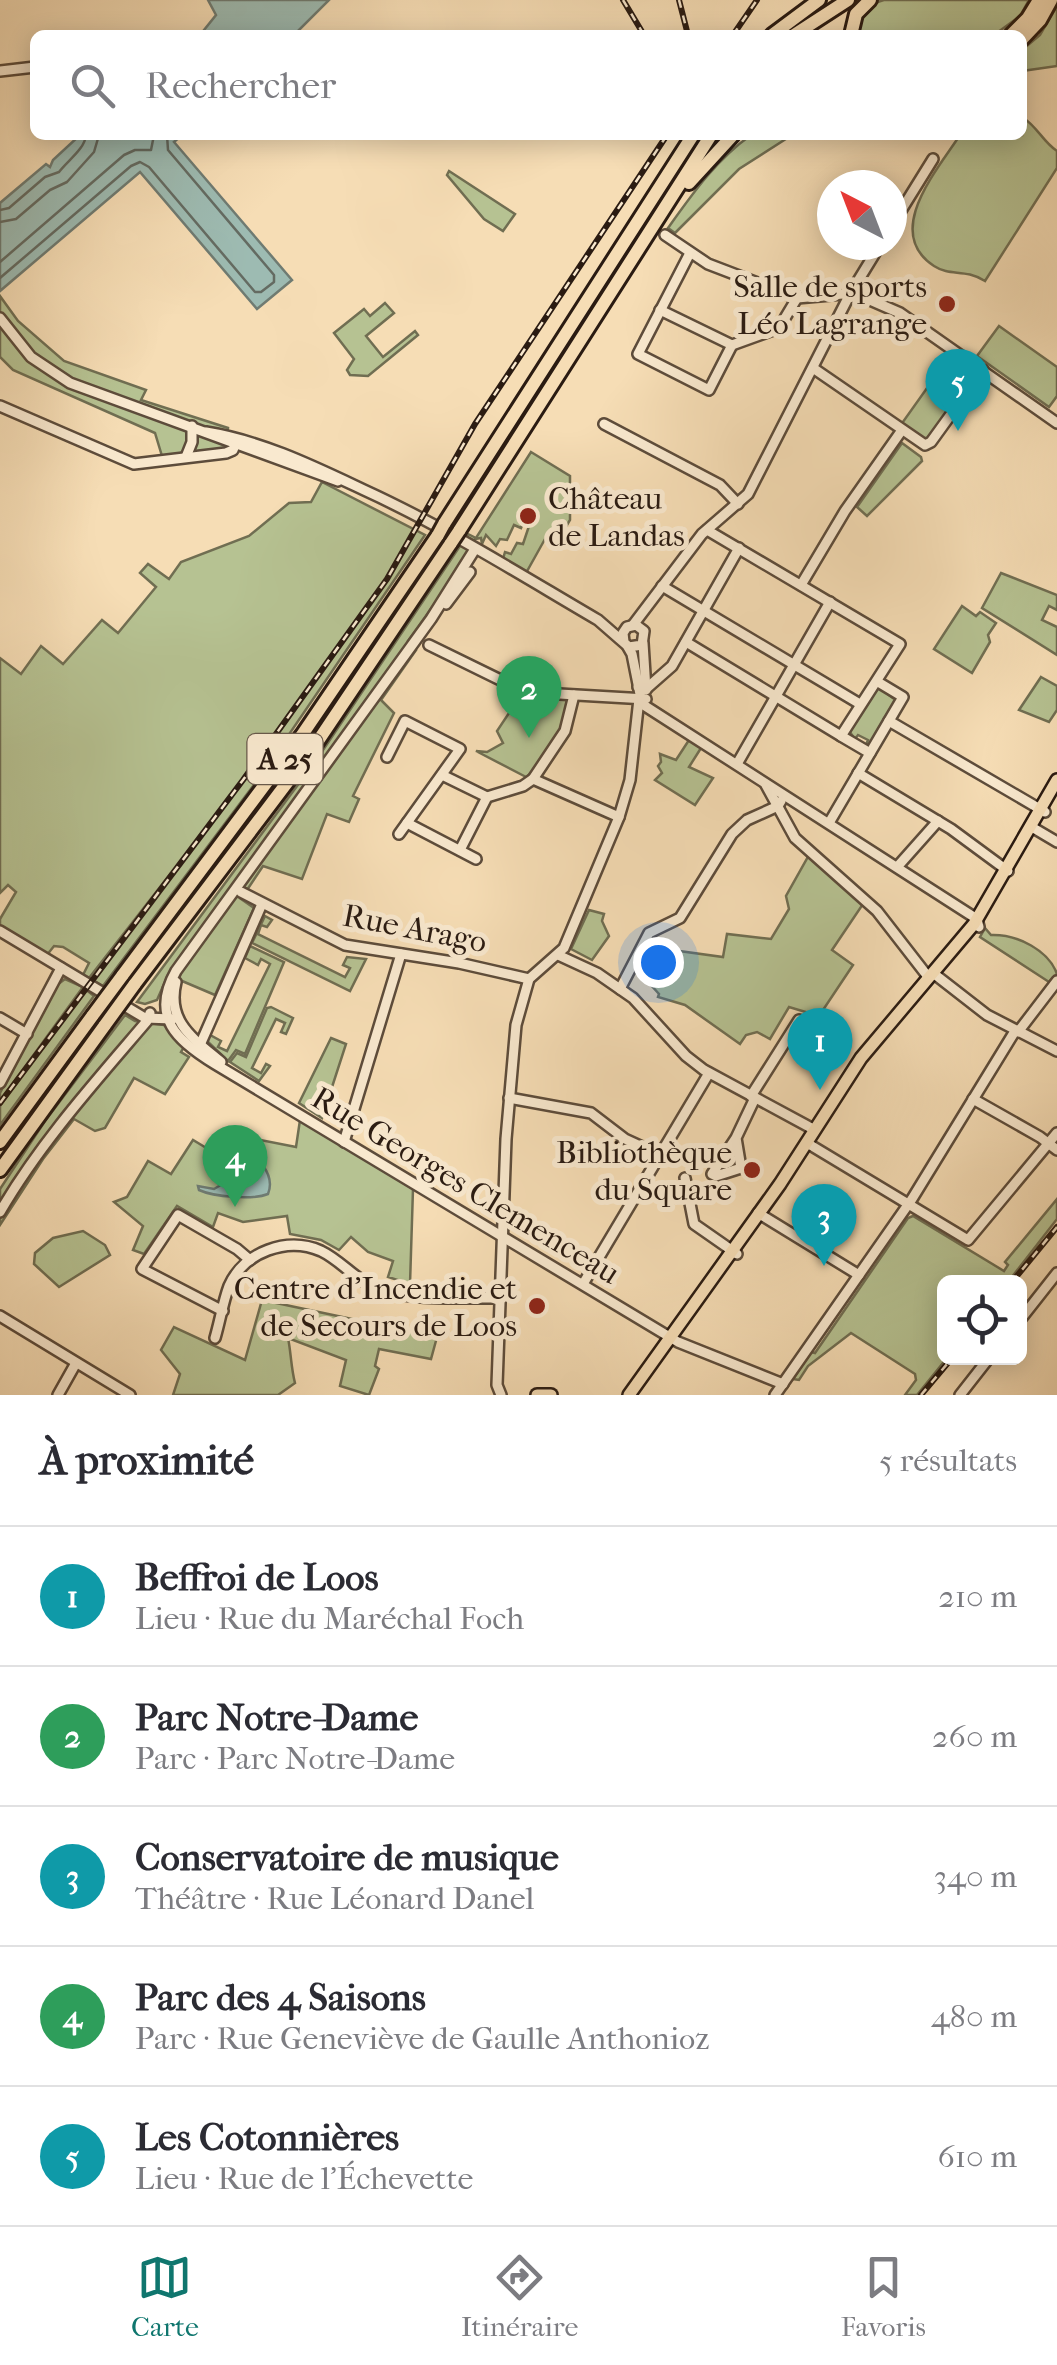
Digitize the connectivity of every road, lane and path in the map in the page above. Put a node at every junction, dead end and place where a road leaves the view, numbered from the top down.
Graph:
1 (848, 0) edge
2 (870, 0) edge
3 (814, 2) edge
4 (1044, 3) edge
5 (778, 30) edge
6 (802, 30) edge
7 (851, 30) edge
8 (1017, 30) edge
9 (1027, 31) edge
10 (30, 67) edge
11 (0, 71) edge
12 (690, 140) edge
13 (708, 140) edge
14 (728, 140) edge
15 (934, 158) dead end
16 (907, 201) edge
17 (666, 210) junction
18 (664, 235) dead end
19 (690, 253) junction
20 (871, 260) edge
21 (850, 294) junction
22 (796, 298) junction
23 (660, 310) junction
24 (0, 318) edge
25 (732, 346) junction
26 (813, 368) junction
27 (982, 370) junction
28 (0, 406) edge
29 (1055, 417) edge
30 (604, 424) dead end
31 (192, 426) junction
32 (902, 430) junction
33 (237, 441) junction
34 (186, 457) junction
35 (738, 504) junction
36 (707, 530) junction
37 (458, 538) junction
38 (739, 548) junction
39 (478, 550) junction
40 (801, 585) junction
41 (662, 586) junction
42 (830, 602) junction
43 (703, 610) junction
44 (598, 620) junction
45 (630, 626) junction
46 (644, 638) junction
47 (686, 642) junction
48 (626, 644) junction
49 (429, 645) dead end
50 (794, 665) junction
51 (878, 682) junction
52 (574, 695) junction
53 (644, 696) junction
54 (776, 696) junction
55 (860, 704) junction
56 (889, 721) junction
57 (841, 736) junction
58 (870, 753) junction
59 (387, 757) dead end
60 (737, 764) junction
61 (858, 772) junction
62 (442, 774) junction
63 (756, 776) junction
64 (533, 778) junction
65 (1057, 780) edge
66 (1057, 789) edge
67 (781, 792) junction
68 (487, 796) junction
69 (799, 803) junction
70 (779, 809) junction
71 (1042, 811) junction
72 (618, 817) junction
73 (938, 821) junction
74 (407, 823) junction
75 (829, 823) junction
76 (1033, 827) junction
77 (399, 834) dead end
78 (1057, 842) edge
79 (460, 850) junction
80 (476, 858) dead end
81 (258, 861) junction
82 (898, 866) junction
83 (1007, 870) junction
84 (240, 892) junction
85 (262, 904) junction
86 (978, 923) junction
87 (0, 932) edge
88 (401, 954) junction
89 (558, 955) junction
90 (61, 968) junction
91 (931, 975) junction
92 (529, 979) junction
93 (1057, 982) edge
94 (620, 989) junction
95 (172, 1014) junction
96 (149, 1016) junction
97 (0, 1018) edge
98 (799, 1020) dead end
99 (1016, 1032) junction
100 (27, 1034) junction
101 (200, 1045) junction
102 (1057, 1052) edge
103 (230, 1071) junction
104 (708, 1073) junction
105 (0, 1083) edge
106 (753, 1097) junction
107 (510, 1098) junction
108 (973, 1099) junction
109 (814, 1130) junction
110 (1057, 1132) edge
111 (736, 1138) dead end
112 (0, 1142) edge
113 (344, 1142) junction
114 (807, 1143) junction
115 (1053, 1147) edge
116 (660, 1156) junction
117 (0, 1170) edge
118 (685, 1178) dead end
119 (642, 1184) junction
120 (688, 1195) junction
121 (908, 1204) junction
122 (0, 1212) edge
123 (761, 1215) junction
124 (503, 1237) junction
125 (735, 1253) junction
126 (250, 1260) junction
127 (859, 1275) junction
128 (1056, 1276) edge
129 (583, 1284) junction
130 (501, 1298) junction
131 (222, 1311) junction
132 (1027, 1311) edge
133 (0, 1316) edge
134 (215, 1338) dead end
135 (674, 1340) junction
136 (76, 1363) junction
137 (984, 1365) edge
138 (782, 1384) junction
139 (58, 1395) edge
140 (130, 1395) edge
141 (501, 1395) edge
142 (538, 1395) edge
143 (552, 1395) edge
144 (629, 1395) edge
145 (638, 1395) edge
146 (775, 1395) edge
147 (960, 1395) edge

1 - 6 highway
2 - 7 highway
3 - 5 highway
4 - 8 highway
4 - 9 highway
10 - 11 street
12 - 112 highway, A 25, bridge
13 - 17 highway
14 - 17 highway
15 - 16 street
17 - 37 highway, A 25
18 - 19 street
19 - 22 street
19 - 23 street
20 - 21 street
21 - 22 street
21 - 26 street
21 - 27 street
22 - 25 street
23 - 25 street
23 - 25 street
24 - 31 street
26 - 32 street
26 - 35 street
27 - 29 street
27 - 32 street
28 - 34 street
30 - 35 street
31 - 33 street
31 - 34 street
32 - 40 street
33 - 34 street
33 - 37 street
35 - 36 street
36 - 38 street
36 - 41 street
37 - 39 street
37 - 117 highway, A 25, bridge
38 - 40 street
38 - 43 street
39 - 44 street
39 - 81 street
40 - 42 street
41 - 43 street
41 - 45 street
41 - 46 street
42 - 50 street
42 - 51 street
43 - 47 street
43 - 50 street
44 - 45 street
44 - 48 street
45 - 46 street
45 - 48 street
46 - 48 street
46 - 53 street
47 - 53 street
47 - 54 street
48 - 53 street
49 - 52 street
50 - 54 street
50 - 55 street
51 - 55 street
51 - 56 street
52 - 53 street
52 - 64 street
53 - 60 street
53 - 72 street
54 - 57 street
54 - 60 street
55 - 57 street
56 - 58 street
56 - 71 street
57 - 58 street
58 - 61 street
59 - 62 street
60 - 63 street
61 - 73 street
61 - 75 street
62 - 68 street
62 - 74 street
63 - 67 street
63 - 70 street
64 - 68 street
64 - 72 street
65 - 71 main road
66 - 71 main road
67 - 69 street
67 - 70 street
68 - 79 street
69 - 70 street
69 - 75 street
70 - 91 street
70 - 94 street
71 - 76 main road
72 - 89 street
73 - 82 street
73 - 83 street
74 - 77 street
74 - 79 street
75 - 82 street
76 - 78 street
76 - 83 main road
79 - 80 street
81 - 84 street
81 - 95 street
82 - 86 street
83 - 86 main road
84 - 85 street, Rue Arago
84 - 95 street
85 - 88 street, Rue Arago
85 - 101 street
86 - 91 main road
87 - 90 street
88 - 92 street, Rue Arago
88 - 113 street
89 - 92 street
89 - 94 street
90 - 96 street
90 - 100 street
91 - 99 street
91 - 109 main road
92 - 107 street
93 - 99 street
94 - 104 street
95 - 96 street
95 - 101 street, Rue Georges Clemenceau
95 - 103 street, Rue Georges Clemenceau
96 - 122 street
97 - 100 street
98 - 106 street
99 - 102 street
99 - 108 street
100 - 105 street
101 - 103 street, Rue Georges Clemenceau
103 - 113 street, Rue Georges Clemenceau
104 - 106 street
104 - 116 street
106 - 109 street
106 - 111 street
107 - 116 street
107 - 124 street
108 - 115 street
108 - 121 street
109 - 114 main road
110 - 115 street
113 - 124 street, Rue Georges Clemenceau
114 - 121 street
114 - 123 main road
115 - 121 street
116 - 119 street
118 - 120 street
119 - 120 street
119 - 129 street
120 - 125 street
121 - 127 street
123 - 125 main road
123 - 127 street
124 - 129 street, Rue Georges Clemenceau
124 - 130 street
125 - 135 main road
126 - 130 street
126 - 131 street
126 - 131 street
127 - 138 street
128 - 132 street
129 - 135 street, Rue Georges Clemenceau
130 - 141 street
131 - 134 street
133 - 136 street
135 - 138 street, Rue Georges Clemenceau
135 - 144 main road
135 - 145 main road
136 - 139 street
136 - 140 street
137 - 147 street
138 - 146 street
142 - 143 main road

